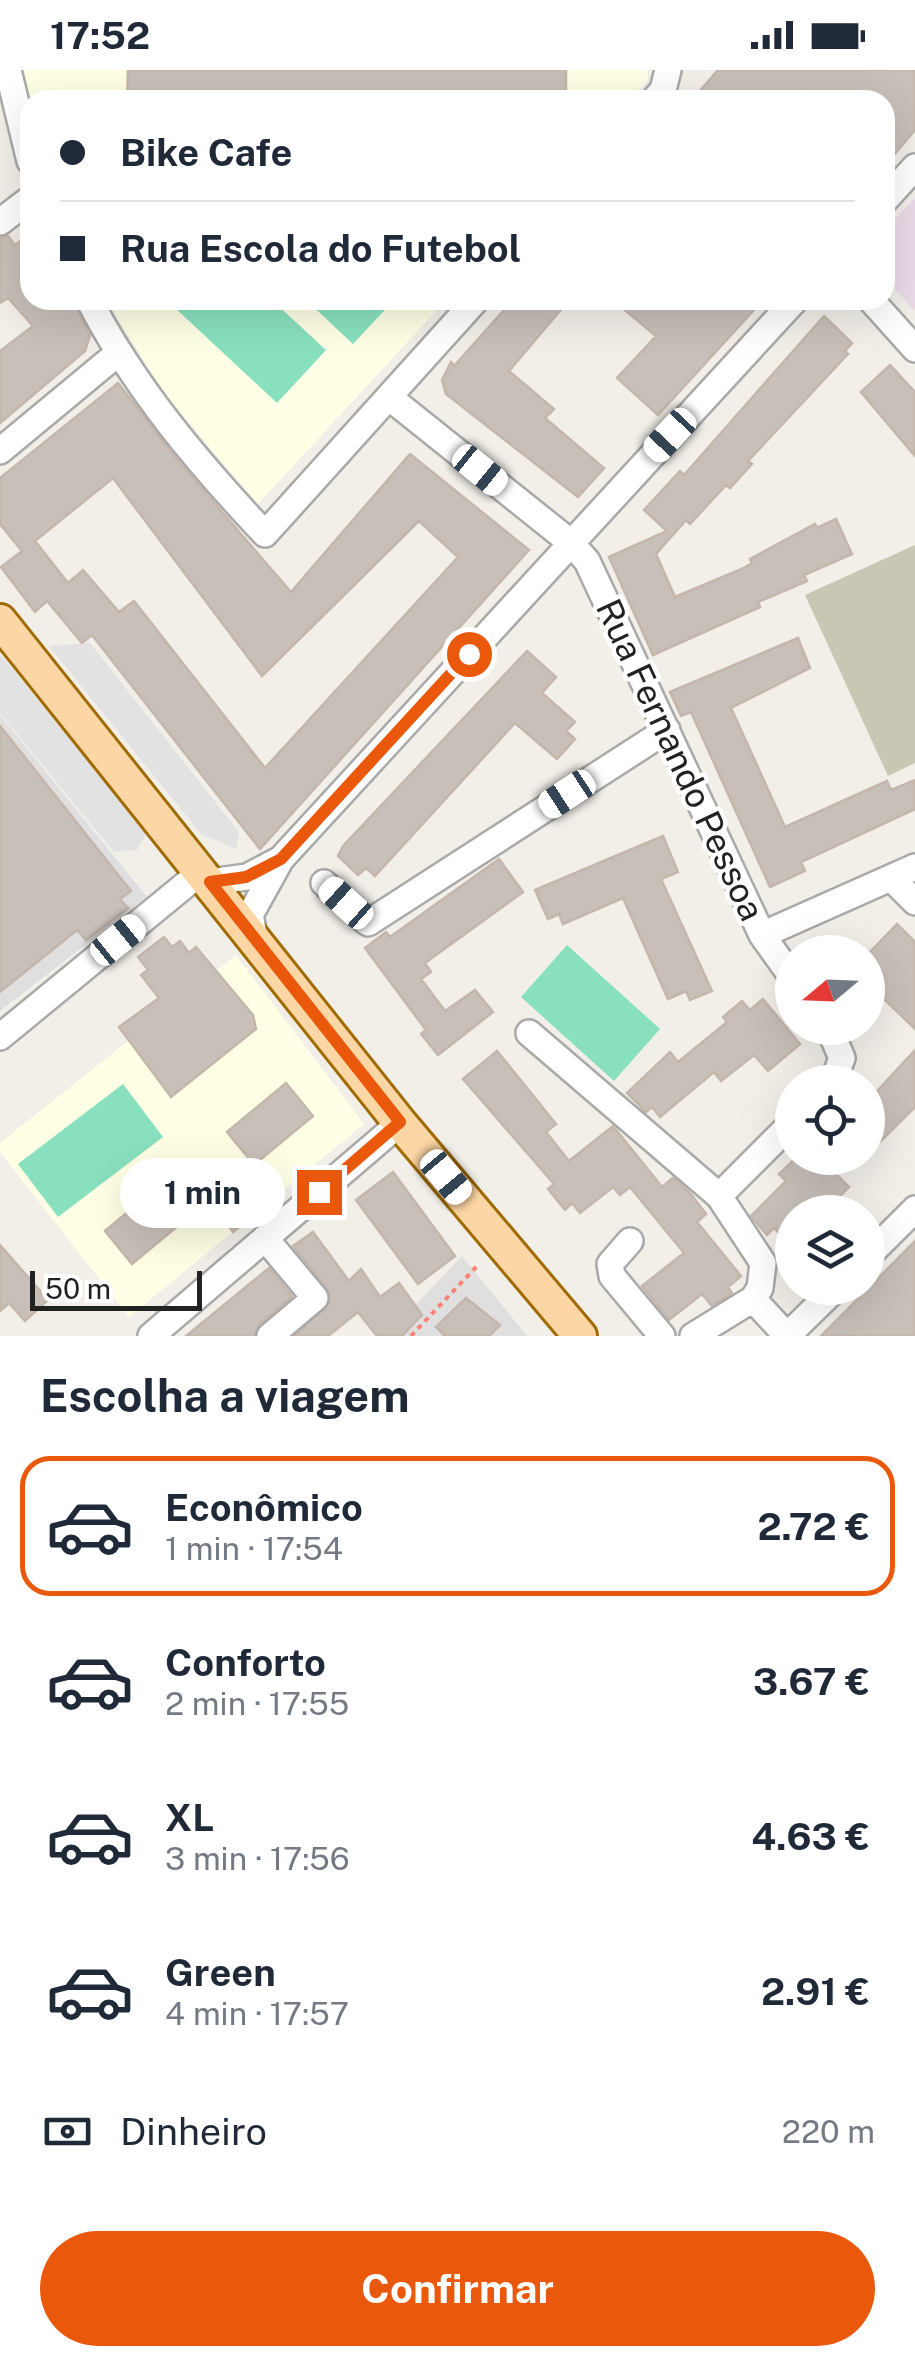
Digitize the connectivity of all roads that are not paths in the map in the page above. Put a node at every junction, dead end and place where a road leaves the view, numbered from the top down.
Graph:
1 (8, 70) edge
2 (20, 120) edge
3 (915, 167) edge
4 (895, 189) edge
5 (95, 310) edge
6 (467, 310) edge
7 (785, 310) edge
8 (879, 310) edge
9 (915, 349) edge
10 (117, 354) junction
11 (390, 398) junction
12 (0, 451) edge
13 (570, 542) junction
14 (0, 621) edge
15 (667, 730) junction
16 (281, 859) junction
17 (915, 866) edge
18 (205, 877) junction
19 (890, 878) junction
20 (324, 883) dead end
21 (915, 902) edge
22 (762, 935) junction
23 (254, 939) junction
24 (775, 953) edge
25 (529, 1033) dead end
26 (0, 1037) edge
27 (400, 1122) junction
28 (775, 1140) edge
29 (718, 1196) junction
30 (915, 1209) edge
31 (265, 1238) junction
32 (885, 1239) edge
33 (630, 1241) dead end
34 (753, 1300) junction
35 (819, 1305) edge
36 (151, 1336) edge
37 (270, 1336) edge
38 (580, 1336) edge
39 (662, 1336) edge
40 (693, 1336) edge
41 (787, 1336) edge

1 - 2 street
3 - 4 street
5 - 10 street
6 - 11 street
7 - 13 street
8 - 9 street
10 - 11 street
10 - 12 street
11 - 13 street, Rua Fernando Pessoa
13 - 15 street, Rua Fernando Pessoa
13 - 16 street
14 - 18 main road
15 - 20 street
15 - 22 street, Rua Fernando Pessoa
16 - 18 street
16 - 23 street
17 - 19 street
18 - 23 main road
18 - 26 street
19 - 21 street
19 - 22 street
22 - 24 street, Rua Fernando Pessoa
23 - 27 main road
25 - 29 street
27 - 31 street
27 - 38 main road
28 - 29 street
29 - 34 street
30 - 32 street
31 - 36 street
31 - 37 street
33 - 39 street
34 - 40 street
34 - 41 street
35 - 41 street

